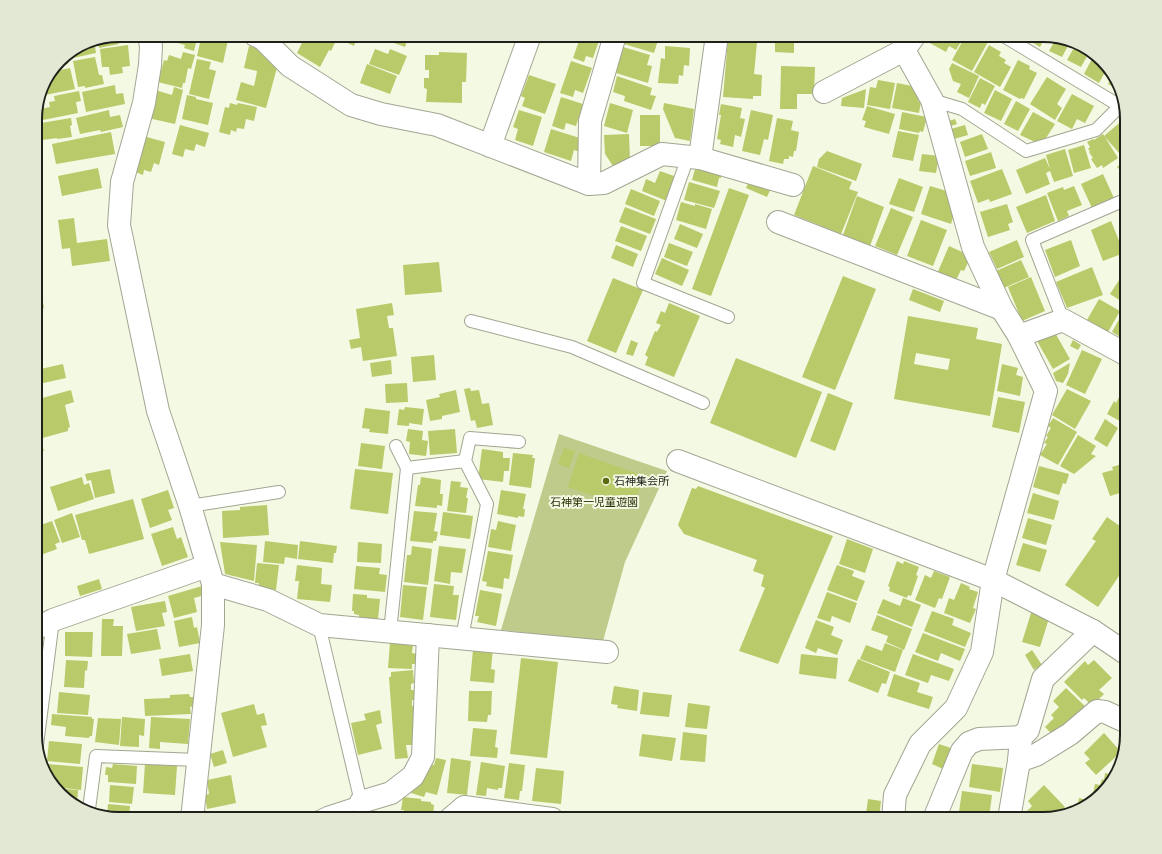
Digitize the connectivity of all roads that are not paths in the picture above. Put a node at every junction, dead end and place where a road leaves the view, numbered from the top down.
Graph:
1 (150, 42) edge
2 (266, 42) edge
3 (527, 42) edge
4 (613, 42) edge
5 (716, 42) edge
6 (1014, 42) edge
7 (910, 43) edge
8 (824, 92) dead end
9 (932, 100) junction
10 (1119, 103) edge
11 (1119, 108) edge
12 (490, 146) junction
13 (694, 157) junction
14 (589, 184) junction
15 (793, 185) dead end
16 (1120, 202) edge
17 (778, 222) dead end
18 (1002, 310) junction
19 (728, 317) dead end
20 (1063, 320) junction
21 (471, 321) dead end
22 (1018, 336) junction
23 (1120, 351) edge
24 (703, 403) dead end
25 (519, 442) dead end
26 (396, 446) dead end
27 (465, 461) junction
28 (678, 461) dead end
29 (407, 468) junction
30 (279, 492) dead end
31 (190, 506) junction
32 (210, 575) junction
33 (993, 580) junction
34 (44, 625) edge
35 (319, 625) junction
36 (1093, 631) junction
37 (390, 632) junction
38 (428, 635) junction
39 (462, 638) junction
40 (1120, 649) edge
41 (607, 652) dead end
42 (42, 660) edge
43 (1120, 719) edge
44 (1021, 737) junction
45 (198, 760) junction
46 (1019, 761) junction
47 (361, 802) junction
48 (89, 806) edge
49 (193, 812) edge
50 (330, 812) edge
51 (459, 812) edge
52 (496, 812) edge
53 (894, 812) edge
54 (937, 812) edge
55 (1010, 812) edge

1 - 31 street
2 - 12 street
3 - 12 street
4 - 14 street
5 - 13 street
6 - 10 lane
7 - 8 street
7 - 9 street
9 - 11 lane
9 - 18 street
12 - 14 street
13 - 14 street
13 - 15 street
13 - 19 lane
16 - 20 lane
17 - 18 street
18 - 22 street
20 - 22 street
20 - 23 street
21 - 24 lane
22 - 33 street
25 - 27 lane
26 - 29 lane
27 - 29 lane
27 - 39 lane
28 - 33 street
29 - 37 lane
30 - 31 lane
31 - 32 street
32 - 34 street
32 - 35 street
32 - 45 street
33 - 36 street
33 - 53 street
34 - 42 lane
35 - 37 street
35 - 47 lane
36 - 40 street
36 - 44 street
37 - 38 street
38 - 39 street
38 - 47 street
39 - 41 street
43 - 46 street
44 - 46 street
44 - 54 street
45 - 48 lane
45 - 49 street
46 - 55 street
47 - 50 lane
51 - 52 street

